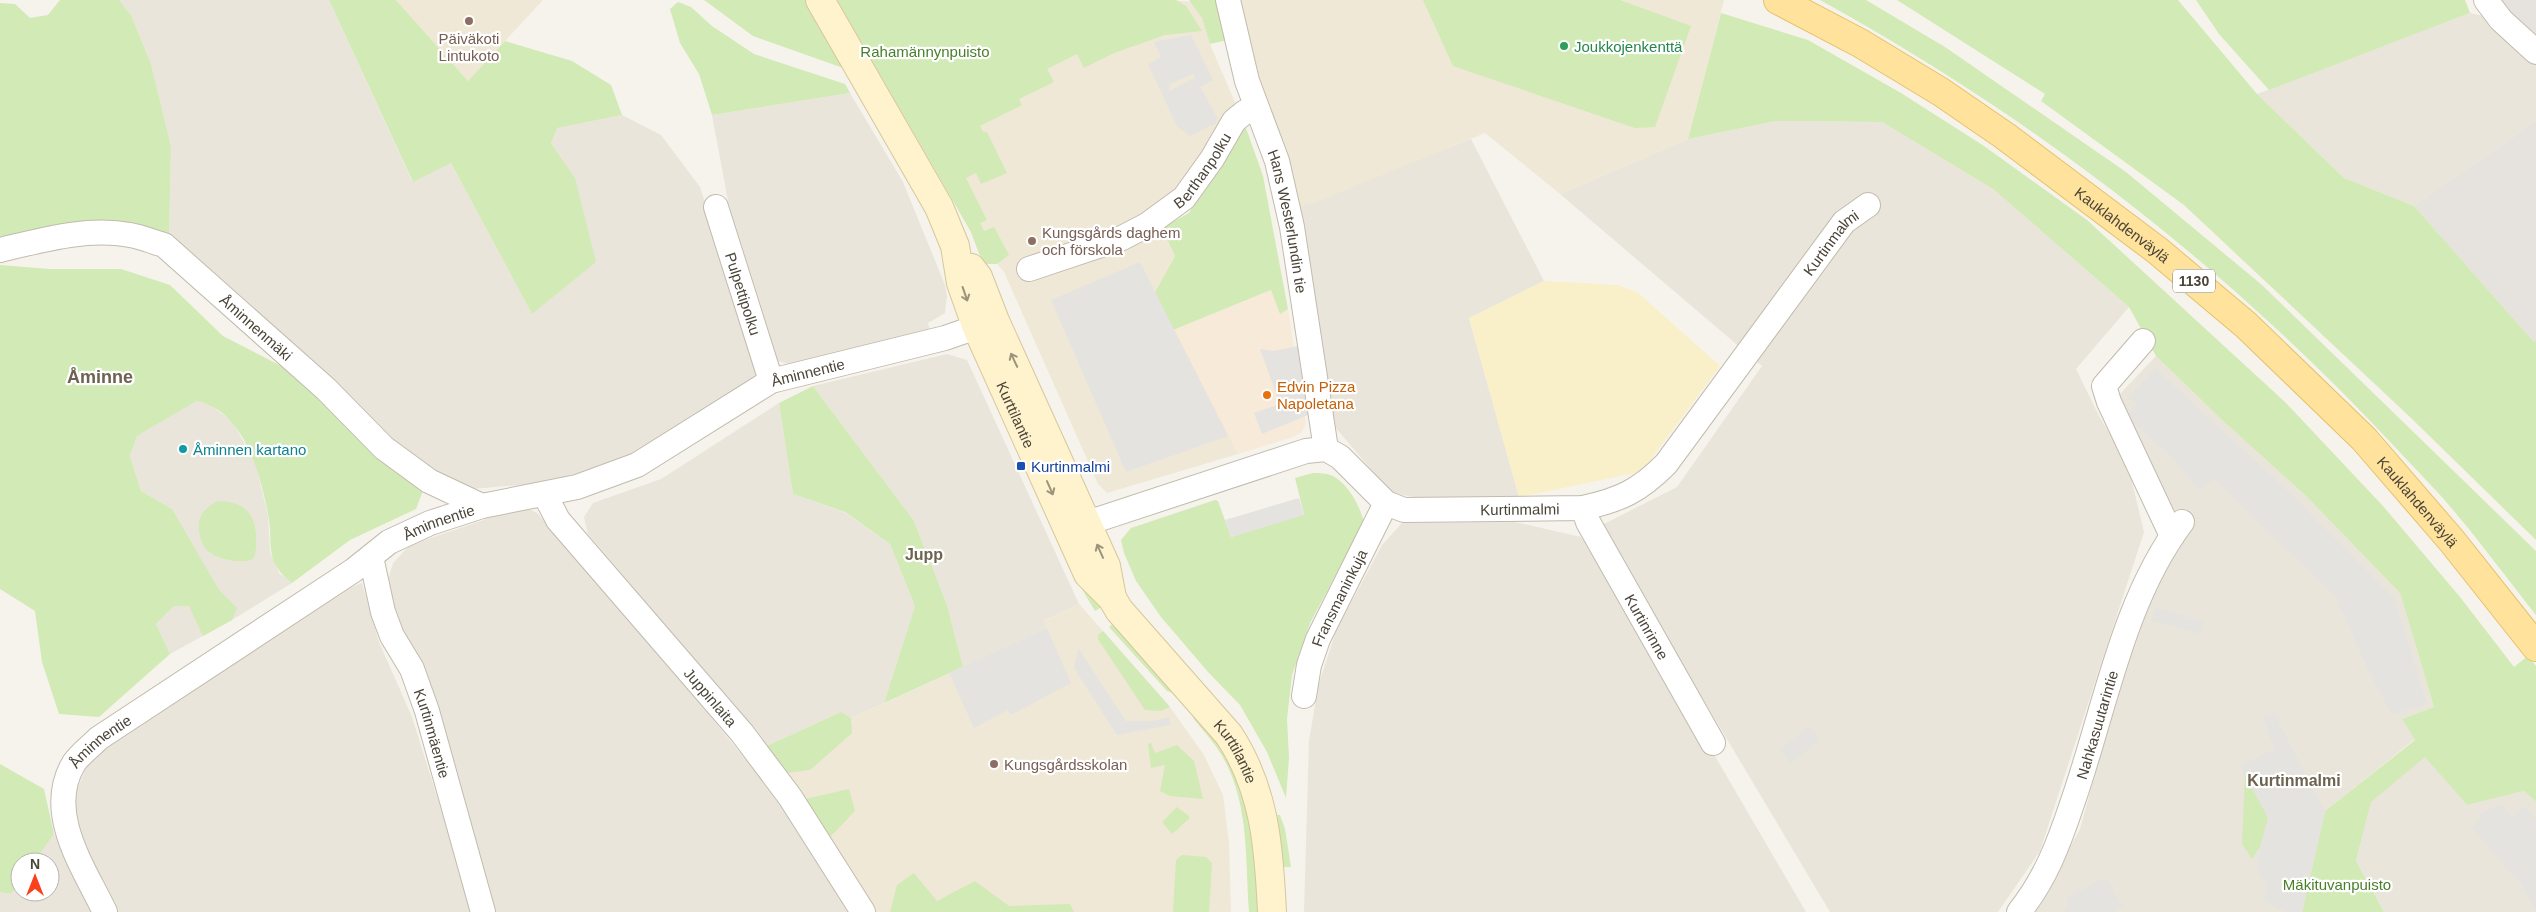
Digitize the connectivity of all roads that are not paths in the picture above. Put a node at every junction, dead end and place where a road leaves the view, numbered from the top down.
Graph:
1 (820, 0) edge
2 (1228, 0) edge
3 (1778, 0) edge
4 (2486, 0) edge
5 (2536, 52) edge
6 (1257, 109) junction
7 (1868, 205) dead end
8 (716, 207) dead end
9 (0, 250) edge
10 (1029, 270) dead end
11 (986, 325) junction
12 (2143, 341) dead end
13 (771, 381) junction
14 (1326, 449) junction
15 (545, 495) junction
16 (1386, 503) junction
17 (482, 506) junction
18 (1583, 508) junction
19 (1077, 526) junction
20 (371, 557) junction
21 (2536, 648) edge
22 (1304, 696) dead end
23 (1713, 743) dead end
24 (105, 912) edge
25 (483, 912) edge
26 (863, 912) edge
27 (1272, 912) edge
28 (2019, 912) edge

1 - 11 street, Kurttilantie
2 - 6 street, Hans Westerlundin tie
3 - 21 main road, Kauklahdenväylä / 1130
4 - 5 street
6 - 10 street, Berthanpolku
6 - 14 street, Hans Westerlundin tie
7 - 18 street, Kurtinmalmi
8 - 13 street, Pulpettipolku
9 - 17 street, Åminnenmäki
11 - 13 street, Åminnentie
11 - 19 street, Kurttilantie
12 - 28 street, Nahkasuutarintie
13 - 15 street, Åminnentie
14 - 16 street, Kurtinmalmi
14 - 19 street
15 - 17 street, Åminnentie
15 - 26 street, Juppinlaita
16 - 18 street, Kurtinmalmi
16 - 22 street, Fransmaninkuja
17 - 20 street, Åminnentie
18 - 23 street, Kurtinrinne
19 - 27 street, Kurttilantie
20 - 24 street, Åminnentie
20 - 25 street, Kurtinmäentie

